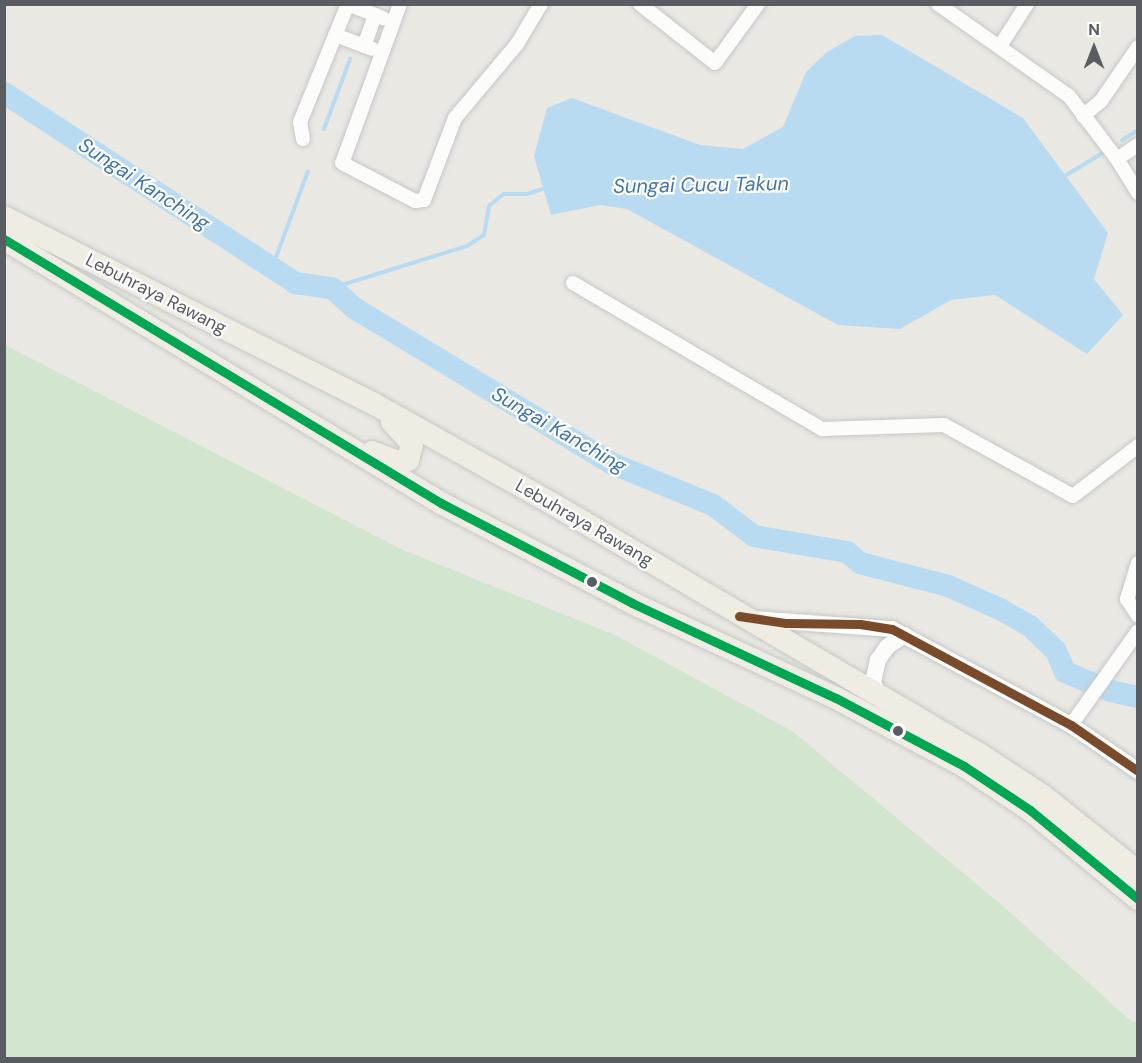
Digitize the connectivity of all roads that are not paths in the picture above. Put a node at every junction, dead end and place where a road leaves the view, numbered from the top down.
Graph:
1 (348, 4) edge
2 (400, 4) edge
3 (541, 4) edge
4 (640, 4) edge
5 (758, 4) edge
6 (938, 4) edge
7 (1027, 4) edge
8 (335, 35) junction
9 (1000, 46) junction
10 (1137, 47) edge
11 (1083, 116) junction
12 (303, 139) dead end
13 (1137, 145) edge
14 (1117, 159) junction
15 (1137, 193) edge
16 (4, 217) edge
17 (4, 239) edge
18 (573, 283) dead end
19 (374, 404) junction
20 (336, 442) junction
21 (1137, 446) edge
22 (1137, 563) edge
23 (739, 616) junction
24 (1137, 616) edge
25 (1137, 630) edge
26 (904, 635) junction
27 (878, 693) junction
28 (1071, 725) junction
29 (1137, 771) edge
30 (1137, 872) edge
31 (1137, 899) edge

1 - 8 street
1 - 8 street
2 - 3 street
4 - 5 street
6 - 9 street
7 - 9 street
8 - 12 street
9 - 11 street
10 - 11 street
11 - 14 street
13 - 14 street
14 - 15 street
16 - 19 highway, Lebuhraya Rawang
17 - 20 highway, Lebuhraya Rawang
18 - 21 street
19 - 20 highway
19 - 23 highway, Lebuhraya Rawang
20 - 31 highway, Lebuhraya Rawang
22 - 24 street
23 - 26 street
23 - 27 highway, Lebuhraya Rawang
25 - 28 street
26 - 27 street
26 - 28 street
27 - 30 highway, Lebuhraya Rawang
28 - 29 street

